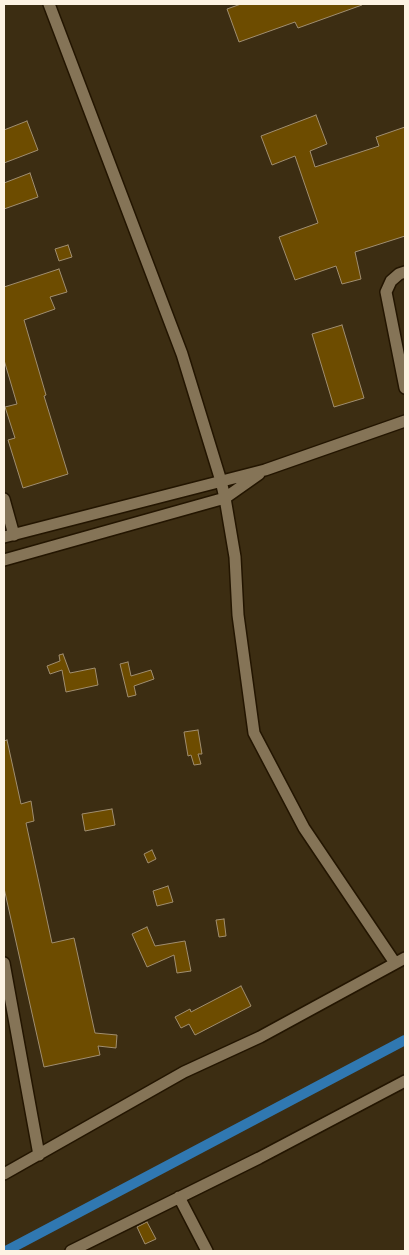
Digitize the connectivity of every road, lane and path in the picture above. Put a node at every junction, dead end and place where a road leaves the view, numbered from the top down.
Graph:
1 (49, 4) edge
2 (405, 272) edge
3 (405, 388) edge
4 (405, 421) edge
5 (264, 470) junction
6 (221, 481) junction
7 (180, 491) junction
8 (225, 498) junction
9 (4, 499) edge
10 (186, 508) junction
11 (107, 510) junction
12 (112, 530) junction
13 (9, 536) edge
14 (4, 560) edge
15 (400, 961) edge
16 (4, 963) edge
17 (405, 1081) edge
18 (39, 1155) junction
19 (4, 1174) edge
20 (180, 1197) junction
21 (71, 1251) edge
22 (207, 1251) edge

1 - 6 street
2 - 3 street
4 - 5 street
5 - 6 street
5 - 8 street
6 - 7 street
6 - 8 street
7 - 10 street
7 - 11 street
8 - 10 street
8 - 15 street
9 - 13 street
10 - 12 street
11 - 12 street
11 - 13 street
12 - 14 street
15 - 18 street
16 - 18 street
17 - 20 street
18 - 19 street
20 - 21 street
20 - 22 street

